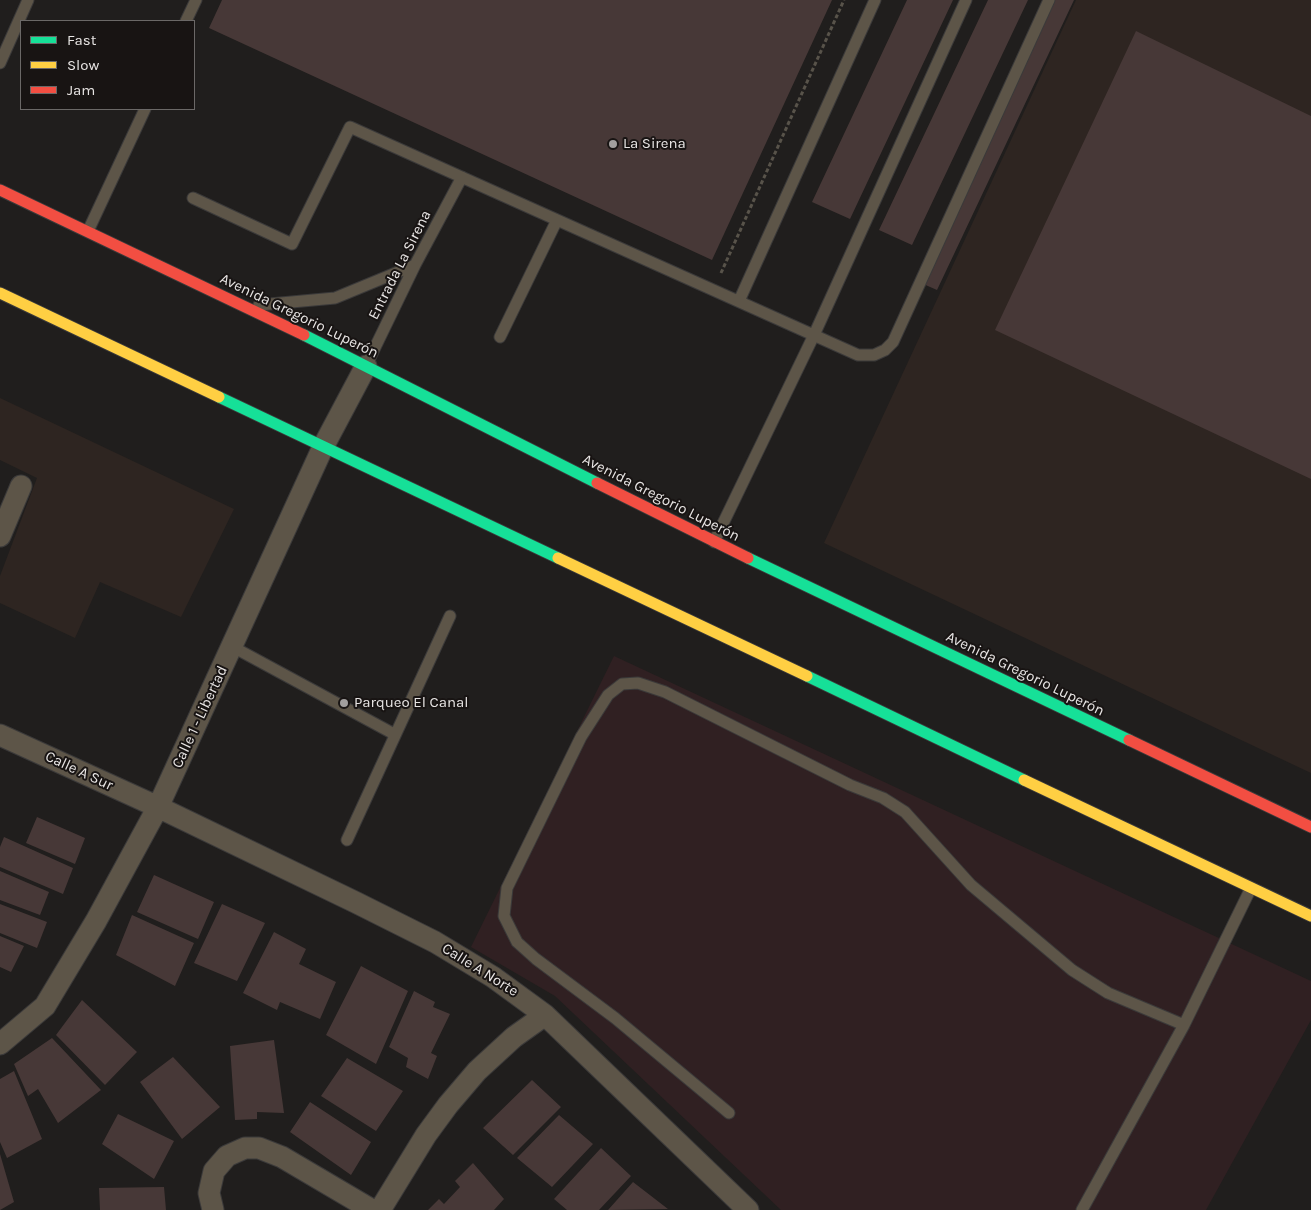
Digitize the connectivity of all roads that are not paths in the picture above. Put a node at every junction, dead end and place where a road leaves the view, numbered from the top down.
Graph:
1 (28, 0) edge
2 (196, 0) edge
3 (875, 0) edge
4 (966, 0) edge
5 (1048, 0) edge
6 (186, 20) edge
7 (0, 63) edge
8 (145, 110) edge
9 (462, 178) junction
10 (0, 190) edge
11 (193, 198) dead end
12 (558, 220) junction
13 (88, 231) junction
14 (415, 265) junction
15 (0, 293) edge
16 (739, 301) junction
17 (247, 306) junction
18 (814, 335) junction
19 (500, 336) dead end
20 (366, 366) junction
21 (323, 447) junction
22 (22, 486) dead end
23 (0, 536) edge
24 (714, 542) junction
25 (450, 616) dead end
26 (233, 647) junction
27 (394, 734) junction
28 (0, 735) edge
29 (158, 807) junction
30 (1311, 828) edge
31 (347, 840) dead end
32 (1251, 888) junction
33 (1311, 916) edge
34 (545, 1015) junction
35 (1184, 1025) junction
36 (0, 1044) edge
37 (729, 1113) dead end
38 (214, 1210) edge
39 (372, 1210) edge
40 (380, 1210) edge
41 (748, 1210) edge
42 (1082, 1210) edge

1 - 7 lane
2 - 6 lane
3 - 16 lane
4 - 18 lane
5 - 18 lane
8 - 13 lane
9 - 11 lane
9 - 12 lane
9 - 14 lane, Entrada La Sirena
10 - 13 main road, Avenida Gregorio Luperón
12 - 16 lane
12 - 19 lane
13 - 17 main road, Avenida Gregorio Luperón
14 - 17 lane
14 - 20 lane, Entrada La Sirena
15 - 21 main road
16 - 18 lane
17 - 20 main road, Avenida Gregorio Luperón
18 - 24 lane
20 - 21 street, Calle 1 - Libertad
20 - 24 main road, Avenida Gregorio Luperón
21 - 26 street, Calle 1 - Libertad
21 - 32 main road
22 - 23 street
24 - 30 main road, Avenida Gregorio Luperón
25 - 27 lane
26 - 27 lane
26 - 29 street, Calle 1 - Libertad
27 - 31 lane
28 - 29 street, Calle A Sur
29 - 34 street, Calle A Norte
29 - 36 street, Calle 1 - Libertad
32 - 33 main road
32 - 35 lane
34 - 40 street
34 - 41 street, Calle A Norte
35 - 37 lane
35 - 42 lane
38 - 39 street

